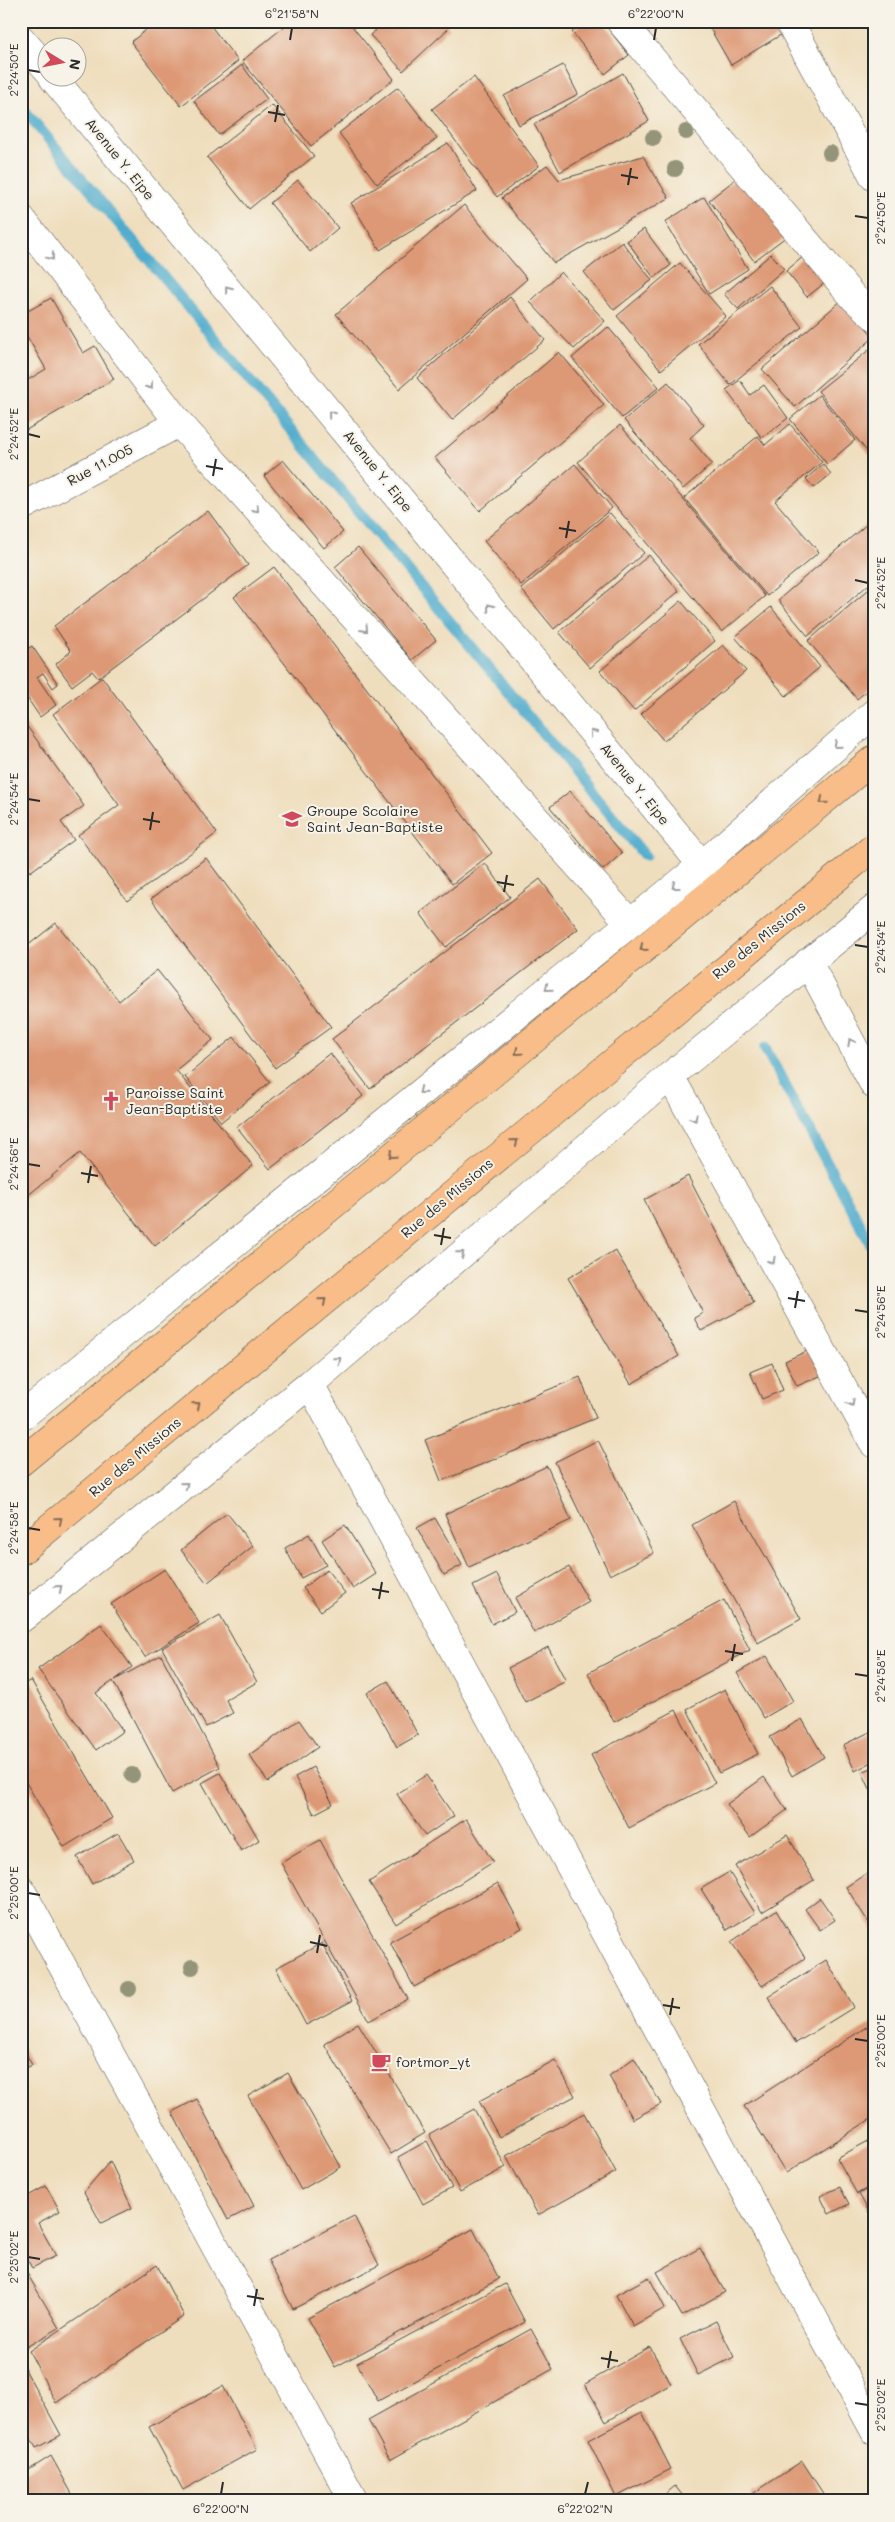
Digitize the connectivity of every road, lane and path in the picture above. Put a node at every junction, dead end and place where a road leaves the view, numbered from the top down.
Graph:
1 (620, 21) edge
2 (789, 21) edge
3 (21, 38) edge
4 (38, 58) edge
5 (61, 88) edge
6 (874, 176) edge
7 (21, 218) edge
8 (874, 316) edge
9 (179, 423) junction
10 (21, 507) edge
11 (874, 713) edge
12 (874, 759) edge
13 (874, 847) edge
14 (702, 865) junction
15 (874, 909) edge
16 (629, 922) junction
17 (808, 962) junction
18 (670, 1076) junction
19 (874, 1085) edge
20 (310, 1384) junction
21 (21, 1418) edge
22 (874, 1444) edge
23 (21, 1462) edge
24 (21, 1551) edge
25 (21, 1619) edge
26 (21, 1890) edge
27 (874, 2430) edge
28 (354, 2501) edge

1 - 8 street
2 - 6 street
3 - 4 street
14 -> 5 street, Avenue Y. Eipe
7 -> 9 street
9 - 10 street, Rue 11.005
9 -> 16 street
11 -> 14 street
12 -> 23 highway
24 -> 13 highway, Rue des Missions
14 -> 16 street
15 - 17 street
16 -> 21 street
17 - 18 street
19 -> 17 street
20 -> 18 street
18 -> 22 street
25 -> 20 street
20 - 27 street
26 - 28 street

